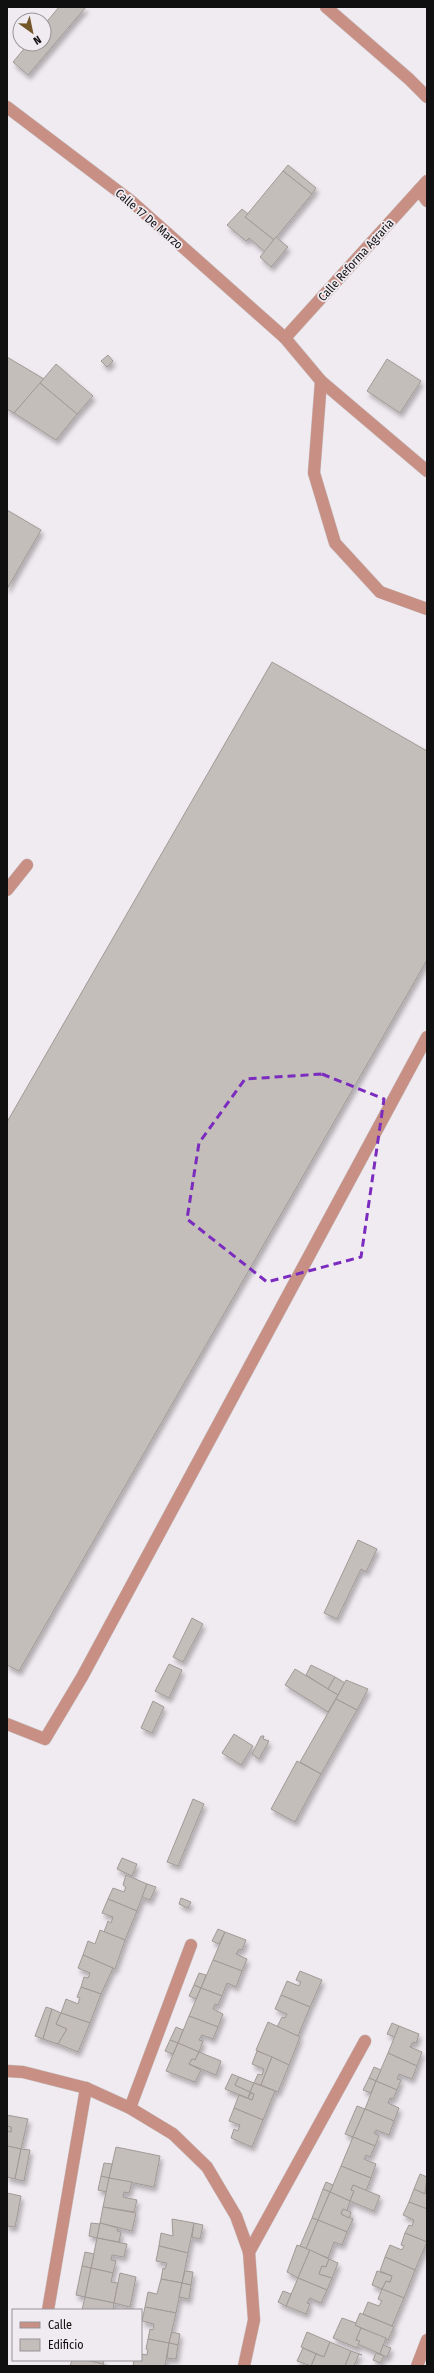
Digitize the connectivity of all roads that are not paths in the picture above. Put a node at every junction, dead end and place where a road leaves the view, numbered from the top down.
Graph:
1 (326, 7) edge
2 (427, 97) edge
3 (7, 107) edge
4 (423, 186) edge
5 (427, 201) edge
6 (285, 338) junction
7 (321, 381) junction
8 (427, 471) edge
9 (427, 609) edge
10 (27, 865) dead end
11 (7, 890) edge
12 (427, 1037) edge
13 (7, 1724) edge
14 (191, 1945) dead end
15 (365, 2041) dead end
16 (7, 2071) edge
17 (86, 2088) junction
18 (130, 2108) junction
19 (249, 2252) junction
20 (48, 2309) edge
21 (427, 2340) edge
22 (244, 2366) edge
23 (417, 2366) edge

1 - 2 street
3 - 6 street, Calle 17 De Marzo
4 - 5 street
4 - 6 street, Calle Reforma Agraria
6 - 7 street, Calle 17 De Marzo
7 - 8 street, Calle 17 De Marzo
7 - 9 street
10 - 11 street
12 - 13 street
14 - 18 street
15 - 19 street
16 - 17 street
17 - 18 street
17 - 20 street
18 - 19 street
19 - 22 street
21 - 23 street

